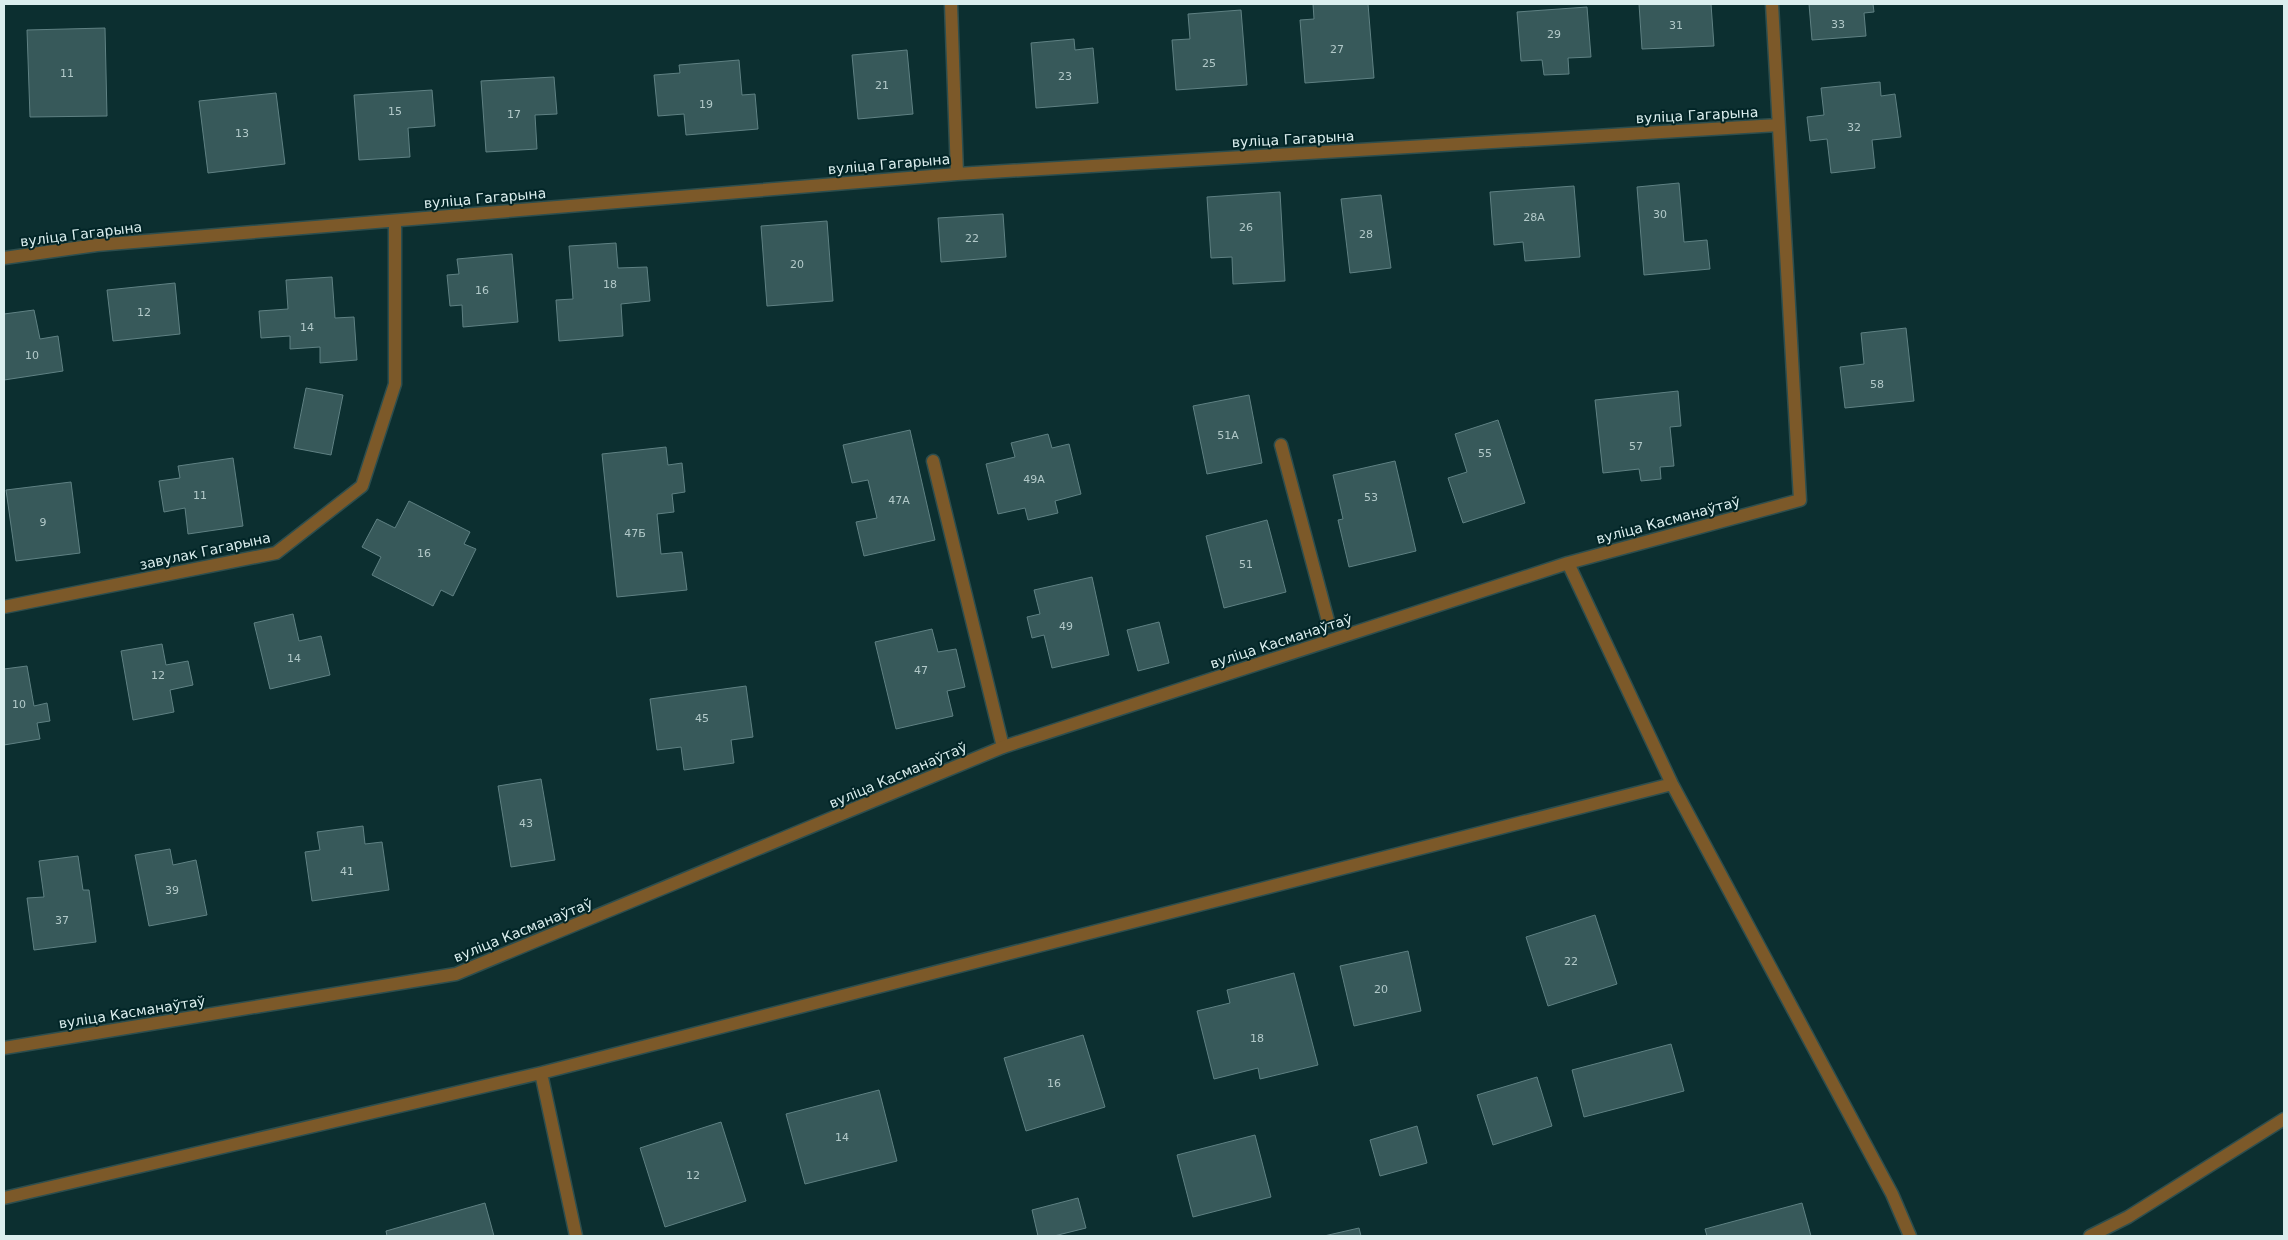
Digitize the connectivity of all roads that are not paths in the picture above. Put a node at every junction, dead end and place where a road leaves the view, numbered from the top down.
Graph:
1 (951, 4) edge
2 (1772, 4) edge
3 (1778, 126) junction
4 (956, 174) junction
5 (395, 221) junction
6 (4, 258) edge
7 (1281, 445) dead end
8 (933, 461) dead end
9 (1568, 563) junction
10 (4, 607) edge
11 (1328, 621) dead end
12 (1003, 747) junction
13 (1672, 784) junction
14 (4, 1048) edge
15 (541, 1073) junction
16 (2284, 1119) edge
17 (4, 1198) edge
18 (576, 1236) edge
19 (1910, 1236) edge
20 (2090, 1236) edge

1 - 4 street
2 - 3 street
3 - 4 street, вуліца Гагарына
3 - 9 street, вуліца Касманаўтаў
4 - 5 street, вуліца Гагарына
5 - 6 street, вуліца Гагарына
5 - 10 street, завулак Гагарына
7 - 11 street
8 - 12 street
9 - 12 street, вуліца Касманаўтаў
9 - 13 street
12 - 14 street, вуліца Касманаўтаў
13 - 15 street
13 - 19 street
15 - 17 street
15 - 18 street
16 - 20 street

